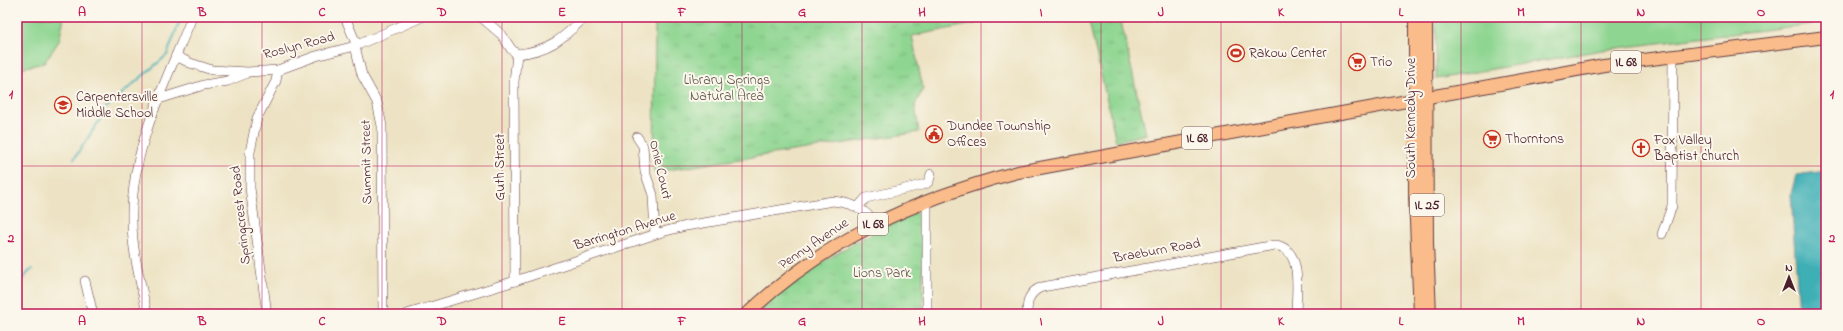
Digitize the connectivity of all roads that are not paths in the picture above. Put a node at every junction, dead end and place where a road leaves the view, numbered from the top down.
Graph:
1 (192, 17) edge
2 (345, 17) edge
3 (422, 17) edge
4 (481, 17) edge
5 (585, 17) edge
6 (1415, 17) edge
7 (1426, 17) edge
8 (1826, 36) edge
9 (355, 46) junction
10 (517, 54) junction
11 (176, 56) junction
12 (1673, 56) junction
13 (278, 70) junction
14 (248, 72) junction
15 (159, 98) junction
16 (1421, 98) junction
17 (637, 137) dead end
18 (931, 174) dead end
19 (927, 201) junction
20 (858, 207) junction
21 (875, 223) junction
22 (655, 234) junction
23 (1662, 234) dead end
24 (515, 281) junction
25 (86, 282) dead end
26 (93, 314) edge
27 (147, 314) edge
28 (267, 314) edge
29 (383, 314) edge
30 (407, 314) edge
31 (747, 314) edge
32 (927, 314) edge
33 (1027, 314) edge
34 (1296, 314) edge
35 (1420, 314) edge
36 (1430, 314) edge

1 - 11 street
2 - 9 street, Summit Street
3 - 9 street, Roslyn Road
4 - 10 street
5 - 10 street
6 - 16 main road, South Kennedy Drive / IL 25
7 - 16 main road, South Kennedy Drive / IL 25
8 - 12 main road, IL 68
9 - 13 street, Roslyn Road
9 - 29 street, Summit Street
10 - 24 street, Guth Street
11 - 14 street, Roslyn Road
11 - 15 street
12 - 16 main road, IL 68
12 - 23 street
13 - 14 street, Roslyn Road
13 - 28 street, Springcrest Road
14 - 15 street, Roslyn Road
15 - 27 street
16 - 19 main road, Penny Avenue / IL 68
16 - 35 main road, South Kennedy Drive / IL 25
16 - 36 main road, South Kennedy Drive / IL 25
17 - 22 street, Onie Court
18 - 20 street
19 - 21 main road, Penny Avenue / IL 68
19 - 32 street
20 - 21 street, Barrington Avenue
20 - 22 street, Barrington Avenue
21 - 31 main road, Penny Avenue / IL 68
22 - 24 street, Barrington Avenue
24 - 30 street, Barrington Avenue
25 - 26 street
33 - 34 street, Braeburn Road

